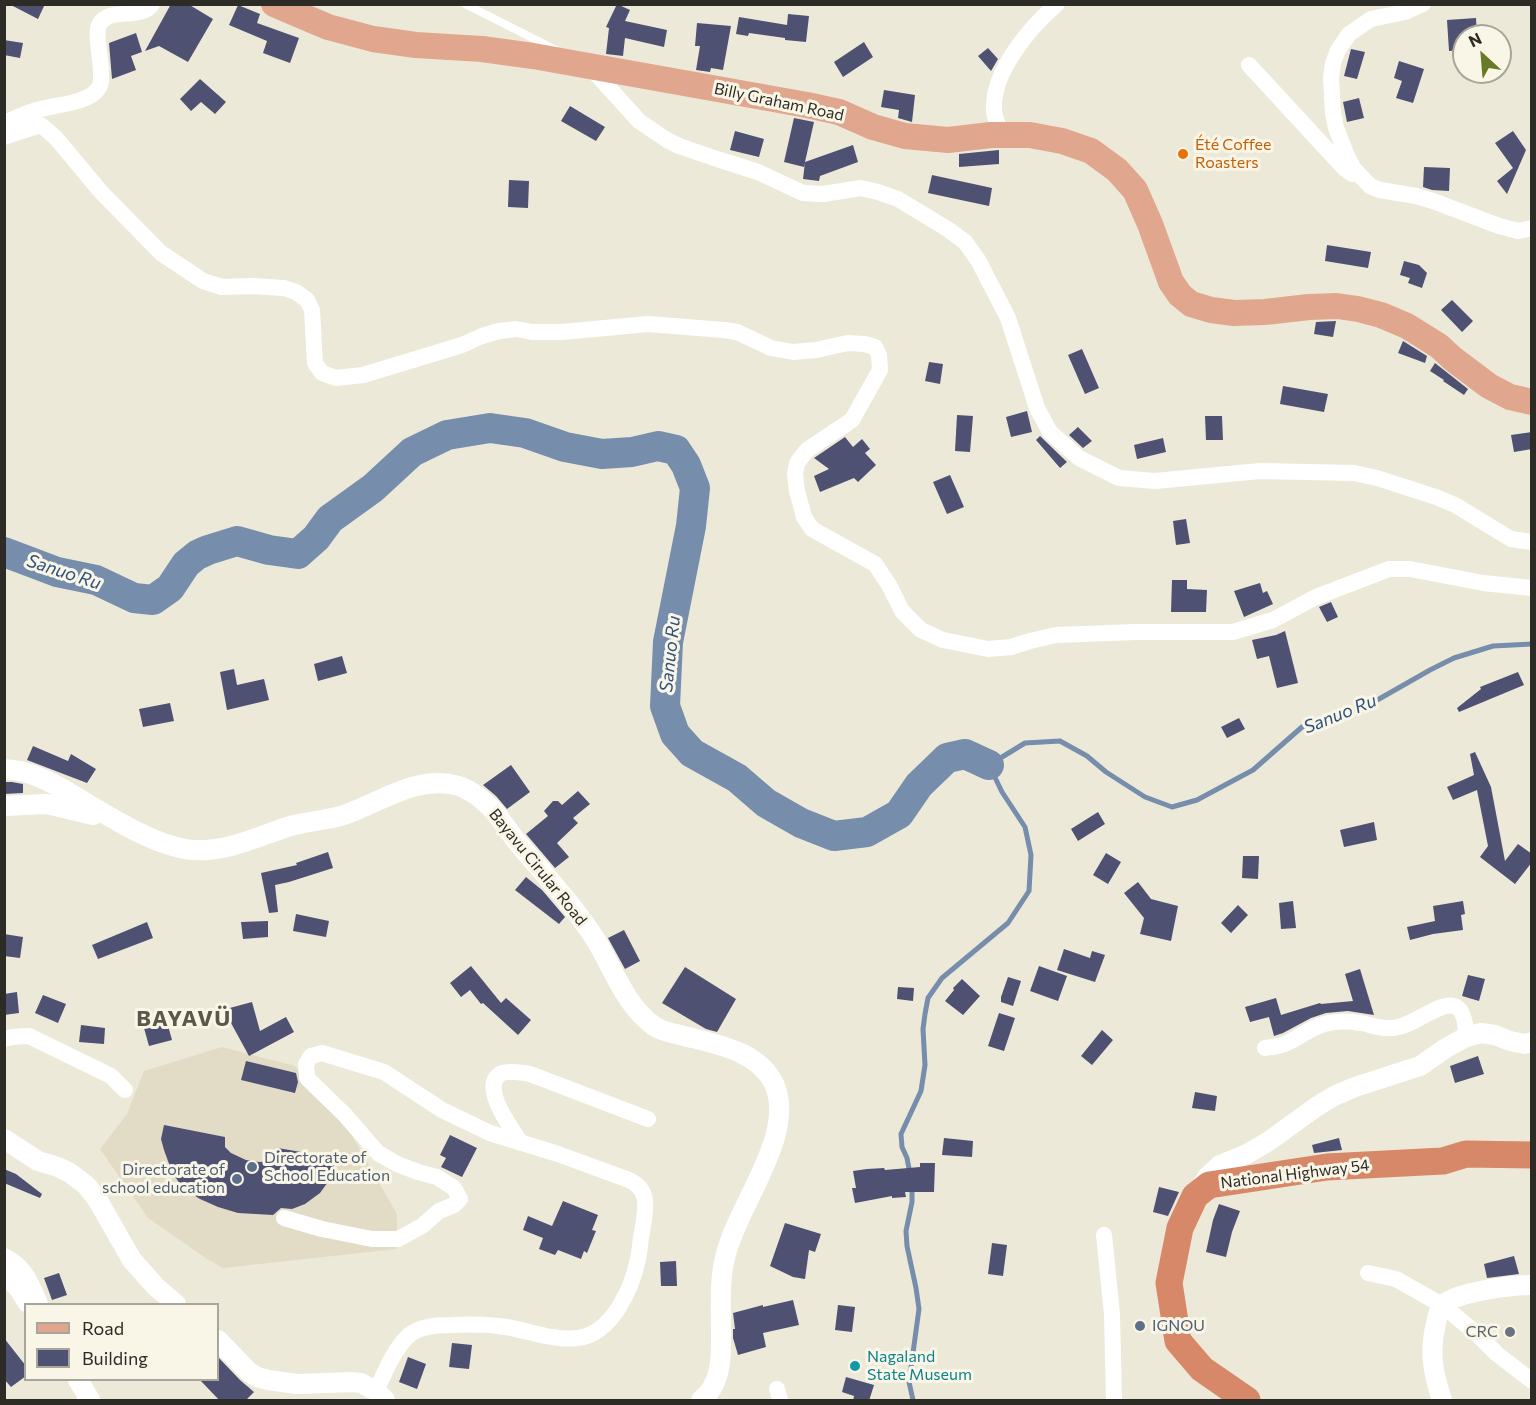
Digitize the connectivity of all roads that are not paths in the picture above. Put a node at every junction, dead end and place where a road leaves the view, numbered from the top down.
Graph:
1 (152, 4) edge
2 (274, 4) edge
3 (465, 4) edge
4 (1057, 4) edge
5 (1423, 4) edge
6 (1249, 65) dead end
7 (589, 66) junction
8 (4, 123) edge
9 (1002, 134) junction
10 (4, 137) edge
11 (1370, 186) junction
12 (1532, 228) edge
13 (1532, 402) edge
14 (1532, 542) edge
15 (1532, 588) edge
16 (4, 769) edge
17 (4, 806) edge
18 (113, 819) junction
19 (1466, 1036) junction
20 (4, 1039) edge
21 (1532, 1042) edge
22 (1264, 1048) dead end
23 (125, 1090) dead end
24 (648, 1119) dead end
25 (4, 1139) edge
26 (521, 1143) junction
27 (1532, 1155) edge
28 (1195, 1196) junction
29 (284, 1218) dead end
30 (1104, 1235) dead end
31 (4, 1258) edge
32 (1368, 1273) dead end
33 (4, 1278) edge
34 (1532, 1285) edge
35 (26, 1303) edge
36 (37, 1303) edge
37 (174, 1303) edge
38 (1442, 1305) junction
39 (219, 1341) edge
40 (79, 1381) edge
41 (1532, 1381) edge
42 (377, 1397) edge
43 (90, 1401) edge
44 (701, 1401) edge
45 (1114, 1401) edge
46 (1247, 1401) edge
47 (1442, 1401) edge

1 - 8 street
2 - 7 main road, Billy Graham Road
3 - 7 lane
4 - 9 street
5 - 11 street
6 - 11 street
7 - 9 main road, Billy Graham Road
7 - 14 street
9 - 13 main road, Billy Graham Road
10 - 15 street
11 - 12 street
16 - 18 street, Bayavu Cirular Road
17 - 18 street
18 - 44 street, Bayavu Cirular Road
19 - 21 street
19 - 22 street
19 - 28 street
20 - 23 street
24 - 26 street
25 - 37 street
26 - 29 street
26 - 42 street
27 - 28 highway, National Highway 54
28 - 46 highway
30 - 45 street
31 - 36 street
32 - 38 street
33 - 35 street
34 - 38 street
38 - 41 street
38 - 47 street
39 - 42 street
40 - 43 street

